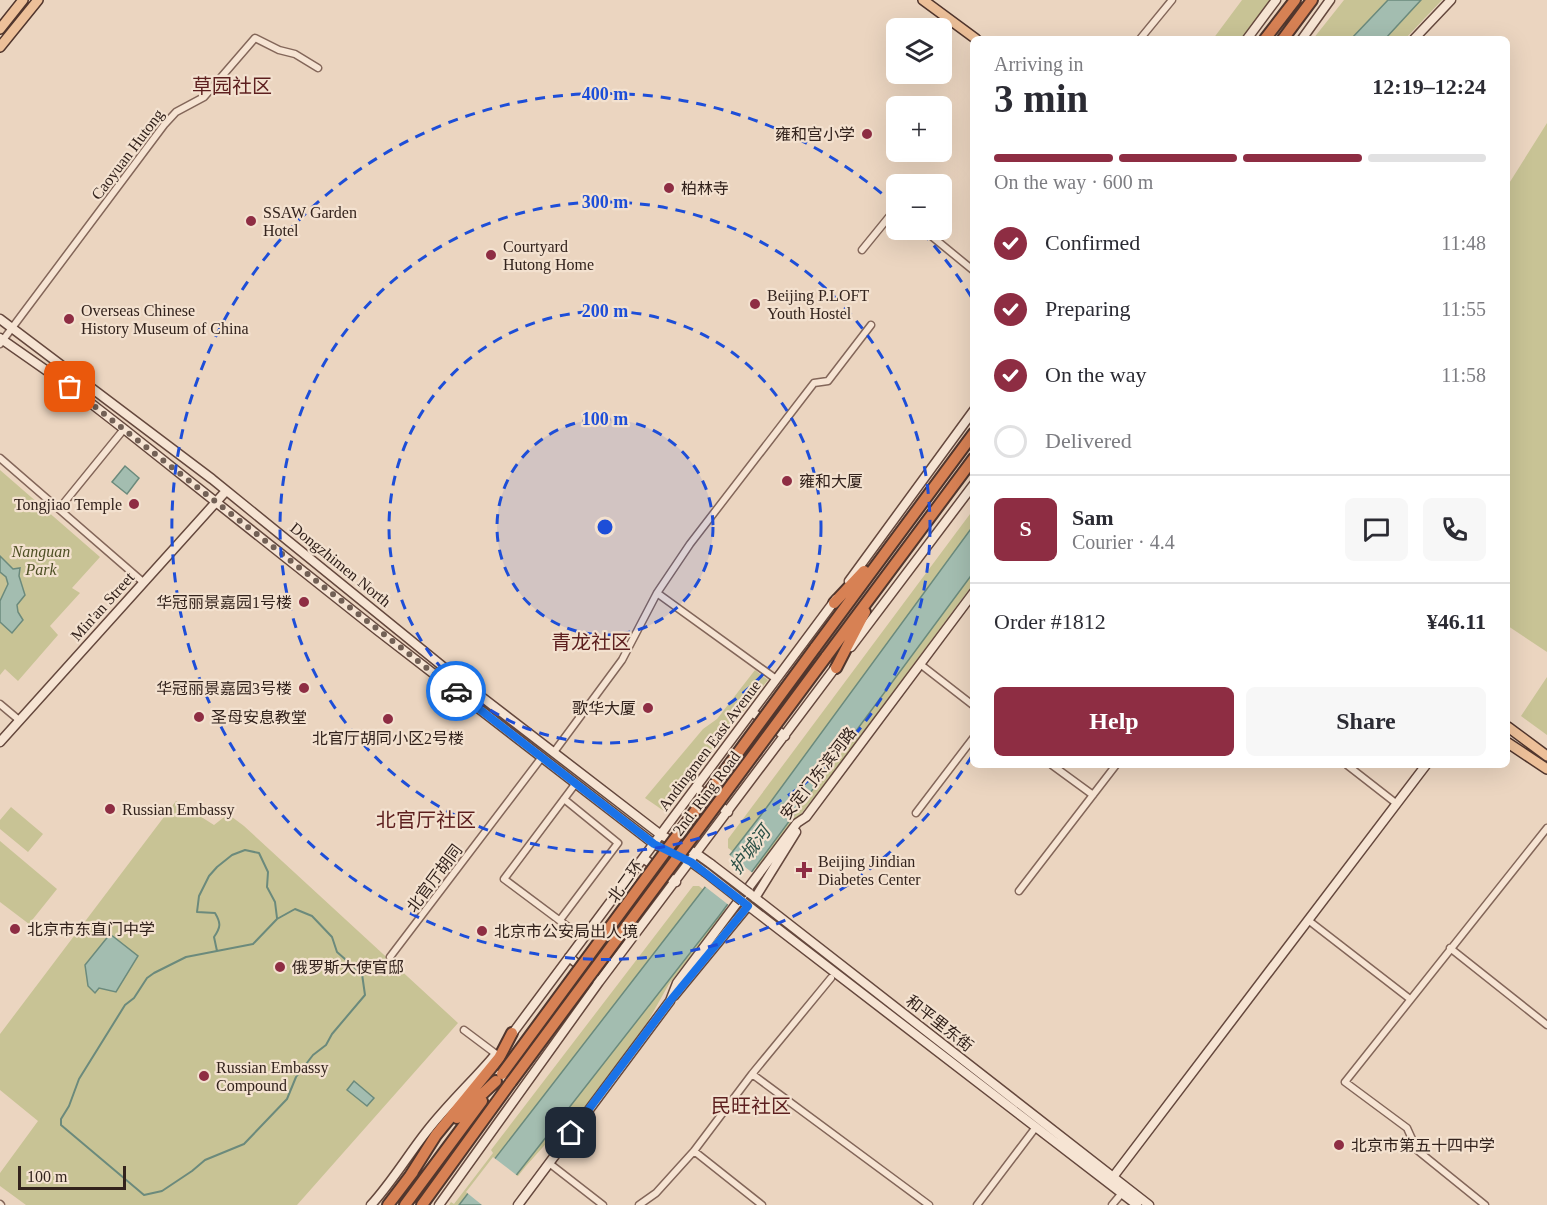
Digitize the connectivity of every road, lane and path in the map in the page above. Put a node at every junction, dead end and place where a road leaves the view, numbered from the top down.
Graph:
1 (23, 0) edge
2 (38, 0) edge
3 (923, 0) edge
4 (1172, 0) edge
5 (1276, 0) edge
6 (1294, 0) edge
7 (1312, 0) edge
8 (1330, 0) edge
9 (1451, 0) edge
10 (0, 29) edge
11 (972, 36) edge
12 (1142, 36) edge
13 (1249, 36) edge
14 (1267, 36) edge
15 (1285, 36) edge
16 (1304, 36) edge
17 (1417, 36) edge
18 (0, 48) edge
19 (318, 68) dead end
20 (886, 219) edge
21 (936, 240) edge
22 (862, 250) dead end
23 (970, 268) edge
24 (0, 319) edge
25 (871, 325) dead end
26 (13, 329) junction
27 (1, 340) edge
28 (970, 416) edge
29 (124, 429) junction
30 (970, 436) edge
31 (970, 438) edge
32 (966, 443) junction
33 (0, 458) edge
34 (970, 464) edge
35 (970, 489) edge
36 (226, 491) junction
37 (217, 502) junction
38 (59, 509) junction
39 (893, 541) junction
40 (884, 577) junction
41 (144, 582) junction
42 (657, 593) junction
43 (970, 597) edge
44 (834, 603) junction
45 (920, 664) junction
46 (836, 668) junction
47 (458, 678) junction
48 (776, 679) junction
49 (450, 686) junction
50 (970, 703) edge
51 (0, 704) edge
52 (752, 712) junction
53 (19, 720) junction
54 (1510, 728) edge
55 (785, 736) junction
56 (0, 742) edge
57 (970, 742) edge
58 (1510, 744) edge
59 (554, 752) junction
60 (1547, 756) edge
61 (542, 757) junction
62 (1056, 768) edge
63 (1114, 768) edge
64 (1351, 768) edge
65 (1424, 768) edge
66 (1547, 769) edge
67 (576, 783) junction
68 (696, 787) junction
69 (1093, 795) junction
70 (564, 799) junction
71 (1397, 804) junction
72 (728, 812) junction
73 (916, 813) dead end
74 (806, 817) junction
75 (1547, 828) edge
76 (661, 835) junction
77 (654, 844) junction
78 (697, 854) junction
79 (643, 858) junction
80 (691, 862) junction
81 (676, 882) junction
82 (1019, 891) dead end
83 (752, 895) junction
84 (745, 903) junction
85 (560, 920) junction
86 (1308, 920) junction
87 (583, 938) junction
88 (1450, 948) junction
89 (390, 957) dead end
90 (569, 957) junction
91 (831, 978) dead end
92 (600, 982) junction
93 (1410, 999) junction
94 (670, 1001) junction
95 (1547, 1025) edge
96 (464, 1030) dead end
97 (512, 1033) junction
98 (496, 1054) junction
99 (752, 1074) junction
100 (499, 1078) junction
101 (1036, 1127) junction
102 (694, 1151) junction
103 (549, 1163) junction
104 (410, 1176) junction
105 (1113, 1177) junction
106 (1122, 1193) junction
107 (424, 1203) edge
108 (371, 1205) edge
109 (388, 1205) edge
110 (405, 1205) edge
111 (439, 1205) edge
112 (518, 1205) edge
113 (603, 1205) edge
114 (639, 1205) edge
115 (762, 1205) edge
116 (929, 1205) edge
117 (977, 1205) edge
118 (1112, 1205) edge
119 (1137, 1205) edge
120 (1149, 1205) edge
121 (1485, 1205) edge

1 - 10 main road
2 - 18 main road
3 - 11 main road
4 - 12 street
5 - 13 street
6 - 14 highway
7 - 15 highway
8 - 16 street
9 - 17 street
19 - 26 street, Caoyuan Hutong
20 - 22 street
21 - 23 street
24 - 26 street, Dongzhimen North
25 - 42 street
26 - 27 street
26 - 36 street, Dongzhimen North
27 - 29 street, 和平里东街
28 - 44 street, Andingmen East Avenue
29 - 37 street, 和平里东街
29 - 38 street
30 - 32 highway
31 - 32 highway
32 - 39 highway
33 - 38 street
34 - 40 highway, 2nd. Ring Road
35 - 46 street
36 - 37 street, Min'an Street
36 - 47 street, Dongzhimen North
37 - 41 street, Min'an Street
37 - 49 street, 和平里东街
38 - 41 street
39 - 44 highway
39 - 100 highway, 北二环, bridge
40 - 46 highway
40 - 107 highway, 2nd. Ring Road, bridge
41 - 53 street, Min'an Street
42 - 48 street
42 - 59 street
43 - 45 street, 安定门东滨河路
44 - 48 street, Andingmen East Avenue
45 - 50 street
45 - 74 street, 安定门东滨河路
46 - 55 street
47 - 49 street
47 - 59 street, Dongzhimen North
48 - 52 street, Andingmen East Avenue
49 - 61 street, 和平里东街
51 - 53 street
52 - 55 street
52 - 68 street, Andingmen East Avenue
53 - 56 street, Min'an Street
54 - 60 main road
55 - 72 street
57 - 73 street
58 - 66 main road
59 - 76 street, Dongzhimen North
61 - 67 street, 和平里东街
61 - 89 street, 北官厅胡同
62 - 69 street
63 - 69 street
64 - 71 street
65 - 71 street
67 - 70 street
67 - 77 street, 和平里东街
68 - 72 street
68 - 76 street, Andingmen East Avenue
69 - 82 street
70 - 85 street
70 - 85 street
71 - 86 street
72 - 78 street
74 - 83 street
74 - 94 street, 安定门东滨河路
75 - 88 street
76 - 77 street, Andingmen East Avenue
76 - 78 street, Dongzhimen North
77 - 79 street, Andingmen East Avenue
77 - 80 street, 和平里东街
78 - 80 street
78 - 83 street, 和平里东街, bridge
79 - 81 street
79 - 87 street, Andingmen East Avenue
80 - 81 street
80 - 84 street, 和平里东街, bridge
81 - 92 street
83 - 105 street, 和平里东街
84 - 94 street
84 - 101 street, 和平里东街
85 - 87 street
86 - 93 street
86 - 105 street
87 - 90 street, Andingmen East Avenue
88 - 93 street
88 - 95 street
90 - 92 street
90 - 97 street, Andingmen East Avenue
91 - 99 street
92 - 111 street
93 - 121 street
94 - 103 street, 安定门东滨河路
96 - 98 street
97 - 98 street, Andingmen East Avenue
97 - 104 highway
98 - 108 street, Andingmen East Avenue
99 - 102 street
99 - 116 street
100 - 104 highway
100 - 110 highway
101 - 106 street, 和平里东街
101 - 117 street
102 - 114 street
102 - 115 street
103 - 112 street, 安定门东滨河路
103 - 113 street
104 - 109 highway
105 - 106 street
105 - 120 street, 和平里东街
106 - 118 street
106 - 119 street, 和平里东街

